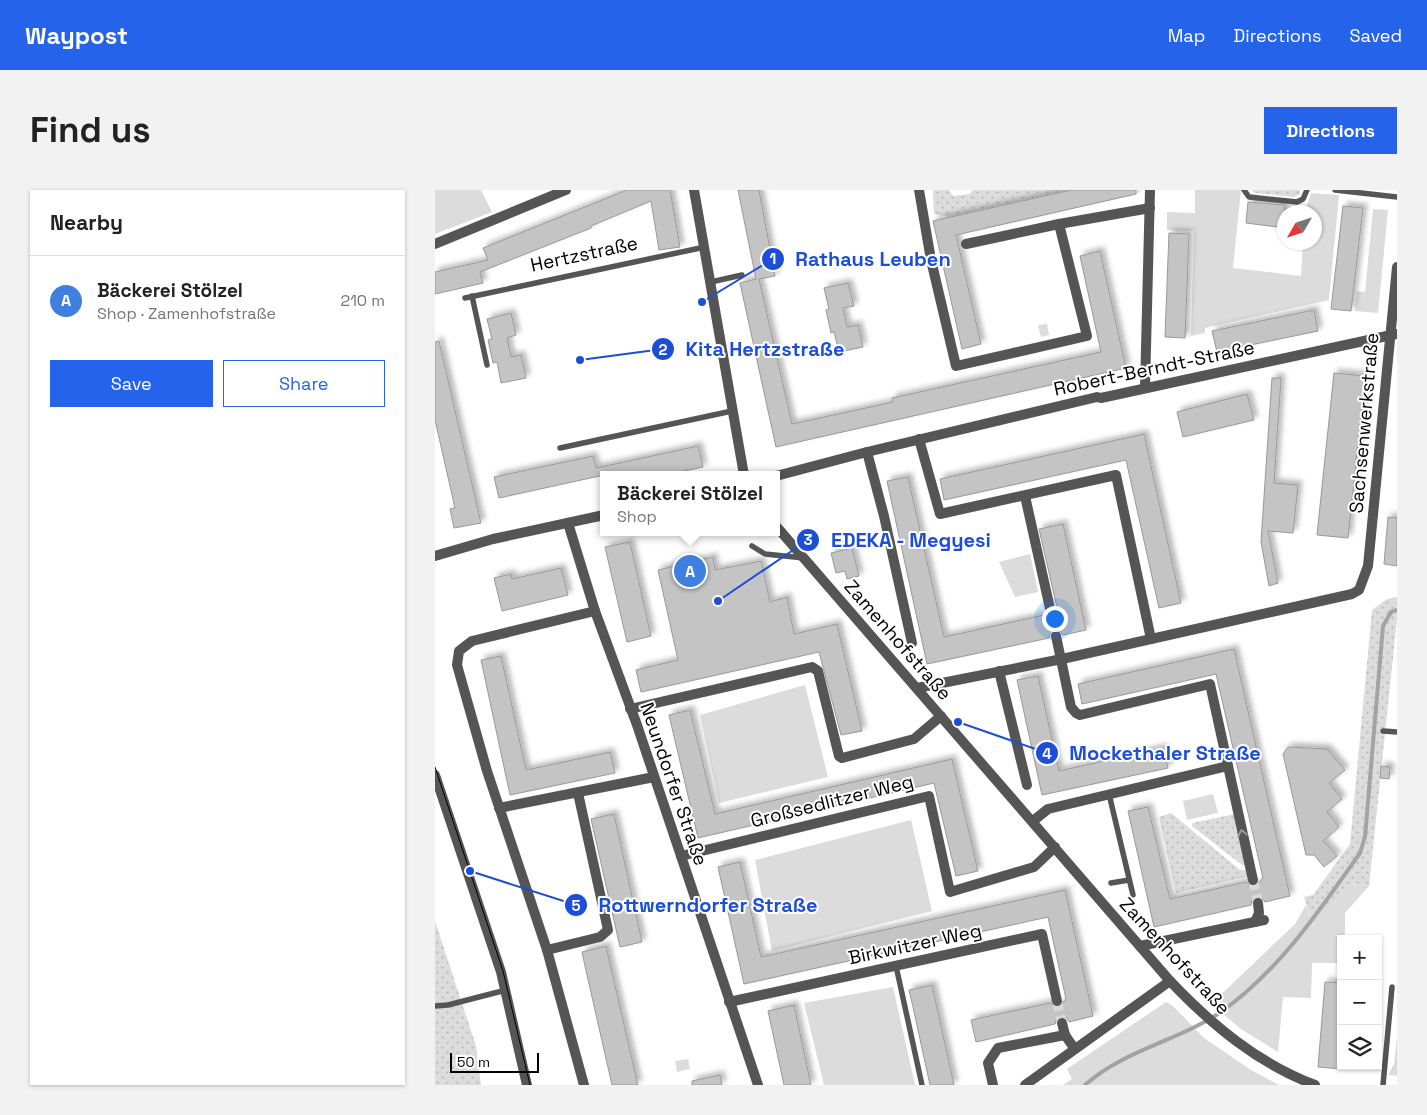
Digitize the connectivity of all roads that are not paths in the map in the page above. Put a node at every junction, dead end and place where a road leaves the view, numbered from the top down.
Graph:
1 (566, 190) edge
2 (694, 190) edge
3 (919, 190) edge
4 (1151, 190) edge
5 (1244, 190) edge
6 (1307, 190) edge
7 (1335, 190) edge
8 (1397, 197) edge
9 (1150, 208) junction
10 (1059, 224) junction
11 (435, 244) edge
12 (966, 244) dead end
13 (705, 247) junction
14 (1397, 267) edge
15 (742, 275) dead end
16 (711, 282) junction
17 (472, 296) junction
18 (465, 298) dead end
19 (1393, 334) edge
20 (487, 365) dead end
21 (1145, 388) junction
22 (732, 411) junction
23 (919, 439) junction
24 (560, 448) dead end
25 (867, 452) junction
26 (743, 471) edge
27 (780, 475) edge
28 (1025, 496) junction
29 (600, 516) edge
30 (568, 523) junction
31 (780, 531) edge
32 (752, 546) dead end
33 (435, 556) edge
34 (804, 558) junction
35 (595, 611) junction
36 (1051, 614) tunnel mouth
37 (1056, 636) tunnel mouth
38 (1151, 639) junction
39 (912, 643) dead end
40 (1062, 659) junction
41 (999, 671) junction
42 (917, 688) junction
43 (630, 709) junction
44 (941, 716) junction
45 (1383, 731) dead end
46 (1397, 732) edge
47 (1228, 766) junction
48 (435, 775) edge
49 (654, 777) junction
50 (1027, 785) dead end
51 (578, 793) junction
52 (1109, 794) junction
53 (499, 808) junction
54 (1033, 821) junction
55 (1055, 847) junction
56 (681, 856) junction
57 (1129, 880) junction
58 (1253, 880) tunnel mouth
59 (1111, 883) dead end
60 (1133, 895) dead end
61 (1257, 903) tunnel mouth
62 (1140, 946) junction
63 (547, 950) junction
64 (896, 966) junction
65 (1170, 981) junction
66 (1392, 988) dead end
67 (506, 990) junction
68 (1057, 1001) tunnel mouth
69 (729, 1002) junction
70 (435, 1006) edge
71 (1062, 1023) tunnel mouth
72 (1388, 1025) junction
73 (1397, 1026) edge
74 (1065, 1035) junction
75 (1073, 1048) junction
76 (527, 1085) edge
77 (584, 1085) edge
78 (758, 1085) edge
79 (921, 1085) edge
80 (993, 1085) edge
81 (1025, 1085) edge
82 (1315, 1085) edge
83 (1383, 1085) edge

1 - 11 street
2 - 13 street
3 - 10 street
4 - 9 street
5 - 6 lane
7 - 8 lane
9 - 10 street
9 - 21 street
10 - 12 street
13 - 16 street
13 - 17 lane, Hertzstraße
14 - 19 street, Sachsenwerkstraße
15 - 16 lane
16 - 22 street
17 - 18 lane, Hertzstraße
17 - 20 lane
19 - 21 street, Robert-Berndt-Straße
19 - 38 street, Sachsenwerkstraße
21 - 23 street, Robert-Berndt-Straße
22 - 24 lane
22 - 26 street
23 - 25 street, Robert-Berndt-Straße
23 - 28 street
25 - 27 street, Robert-Berndt-Straße
25 - 39 street, Zamenhofstraße
28 - 36 street
28 - 38 street
29 - 30 street
30 - 33 street
30 - 35 street, Neundorfer Straße
31 - 34 street, Zamenhofstraße
32 - 34 lane
34 - 42 street, Zamenhofstraße
35 - 43 street, Neundorfer Straße
35 - 53 street
37 - 40 street
38 - 40 street
40 - 41 street
40 - 47 street
41 - 42 street
41 - 50 street
42 - 44 street, Zamenhofstraße
43 - 44 street
43 - 49 street, Neundorfer Straße
44 - 54 street, Zamenhofstraße
45 - 46 lane
47 - 52 street
58 -> 47 street
48 - 67 street
49 - 51 street
49 - 56 street, Neundorfer Straße
51 - 53 street
51 - 63 street
52 - 54 street
52 - 57 lane
53 - 63 street
54 - 55 street, Zamenhofstraße
55 - 56 street, Großsedlitzer Weg
55 - 62 street, Zamenhofstraße
56 - 69 street, Neundorfer Straße
57 - 59 lane
57 - 60 lane
61 - 62 street
62 - 65 street, Zamenhofstraße
63 - 77 street
64 - 68 street, Birkwitzer Weg
64 - 69 street, Birkwitzer Weg
64 - 79 lane
65 - 75 street
65 - 82 street, Zamenhofstraße
66 - 72 lane
67 - 70 lane
67 - 76 street
69 - 78 street, Neundorfer Straße
71 - 74 street
72 - 73 lane
72 - 83 lane
74 - 75 street
74 - 80 street
75 - 81 street

